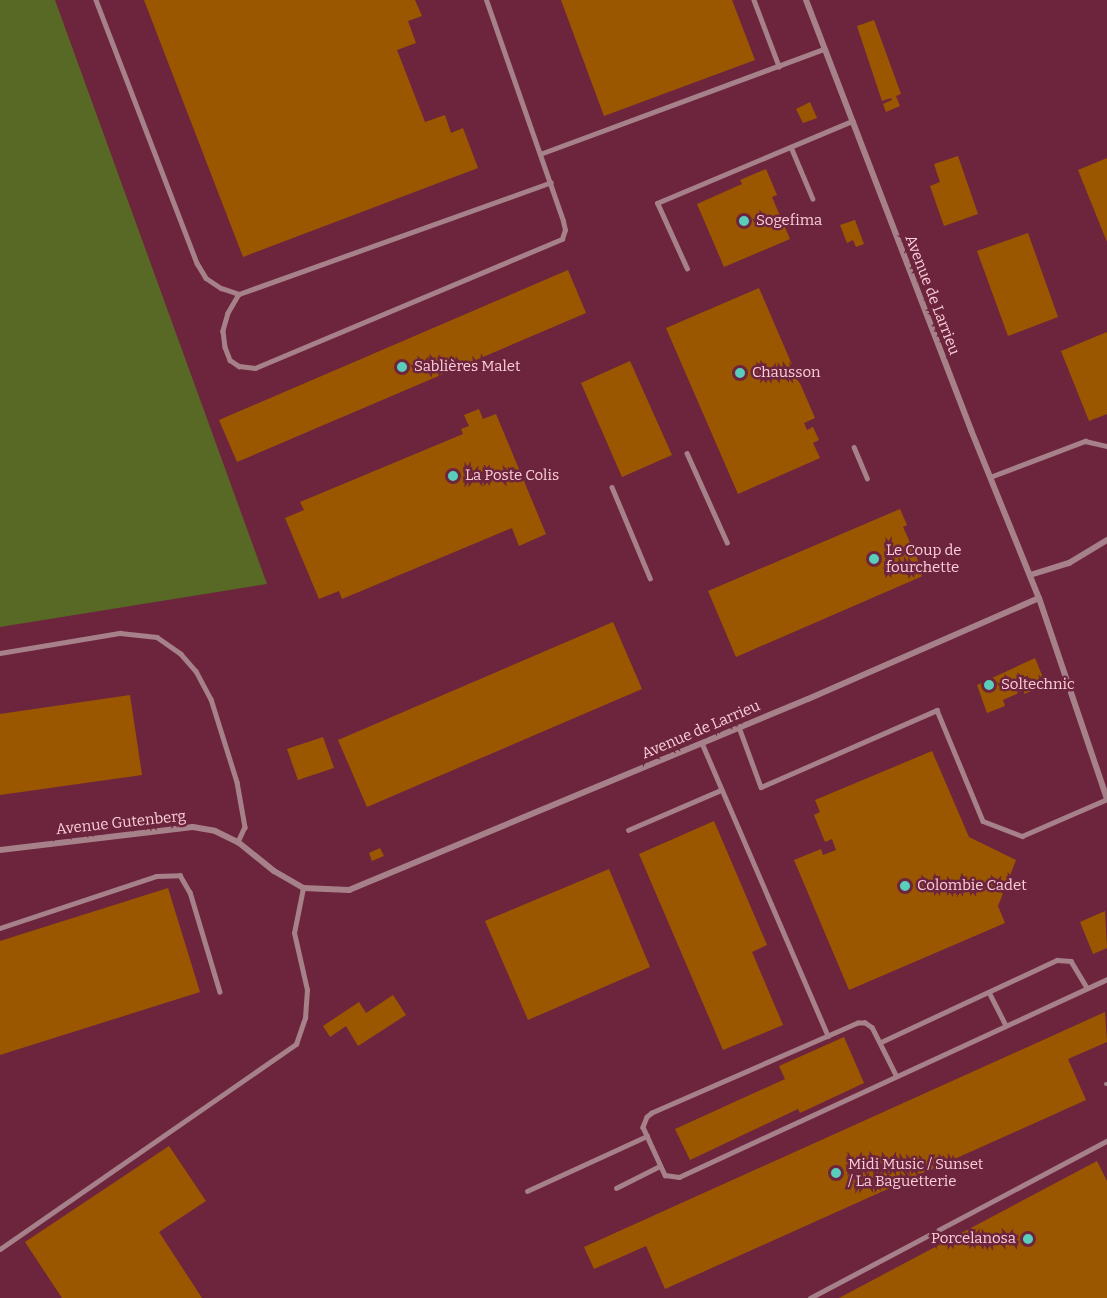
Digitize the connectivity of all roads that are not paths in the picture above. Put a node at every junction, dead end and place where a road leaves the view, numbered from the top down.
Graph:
1 (96, 0) edge
2 (486, 0) edge
3 (754, 0) edge
4 (806, 0) edge
5 (824, 49) junction
6 (779, 66) junction
7 (852, 121) junction
8 (791, 147) junction
9 (540, 154) junction
10 (551, 182) junction
11 (813, 199) dead end
12 (687, 269) dead end
13 (239, 294) junction
14 (1107, 446) edge
15 (854, 447) dead end
16 (687, 453) dead end
17 (990, 477) junction
18 (867, 478) dead end
19 (612, 488) dead end
20 (1107, 540) edge
21 (727, 542) dead end
22 (1030, 575) junction
23 (650, 578) dead end
24 (1039, 598) junction
25 (0, 653) edge
26 (739, 728) junction
27 (702, 743) junction
28 (721, 790) junction
29 (1107, 799) edge
30 (628, 830) dead end
31 (237, 842) junction
32 (0, 850) edge
33 (370, 882) joint
34 (303, 888) junction
35 (0, 928) edge
36 (1107, 979) edge
37 (1087, 988) junction
38 (220, 992) dead end
39 (989, 992) junction
40 (1006, 1025) junction
41 (828, 1036) junction
42 (881, 1042) junction
43 (896, 1076) junction
44 (647, 1136) junction
45 (1107, 1141) edge
46 (660, 1166) junction
47 (616, 1188) dead end
48 (526, 1191) dead end
49 (0, 1249) edge
50 (810, 1298) edge

1 - 13 lane
2 - 9 lane
3 - 6 lane
4 - 5 street, Avenue de Larrieu
5 - 6 lane
5 - 7 street, Avenue de Larrieu
6 - 9 lane
7 - 8 lane
7 - 17 street, Avenue de Larrieu
8 - 11 lane
8 - 12 lane
9 - 10 lane
10 - 13 lane
10 - 13 lane
14 - 17 lane
15 - 18 lane
16 - 21 lane
17 - 22 street, Avenue de Larrieu
19 - 23 lane
20 - 22 street
22 - 24 street, Avenue de Larrieu
24 - 26 street, Avenue de Larrieu
24 - 29 street, Avenue de Larrieu
25 - 31 lane
26 - 27 street, Avenue de Larrieu
26 - 29 lane
27 - 28 lane
27 - 33 street, Avenue de Larrieu
28 - 30 lane
28 - 41 lane
31 - 32 street, Avenue Gutenberg
31 - 34 street, Avenue Gutenberg
33 - 34 street, Avenue Gutenberg
34 - 49 lane
35 - 38 lane
36 - 37 lane
37 - 39 lane
37 - 40 lane
39 - 40 lane
39 - 42 lane
40 - 43 lane
41 - 42 lane
41 - 44 lane
42 - 43 lane
43 - 46 lane
44 - 46 lane
44 - 48 lane
45 - 50 lane
46 - 47 lane

